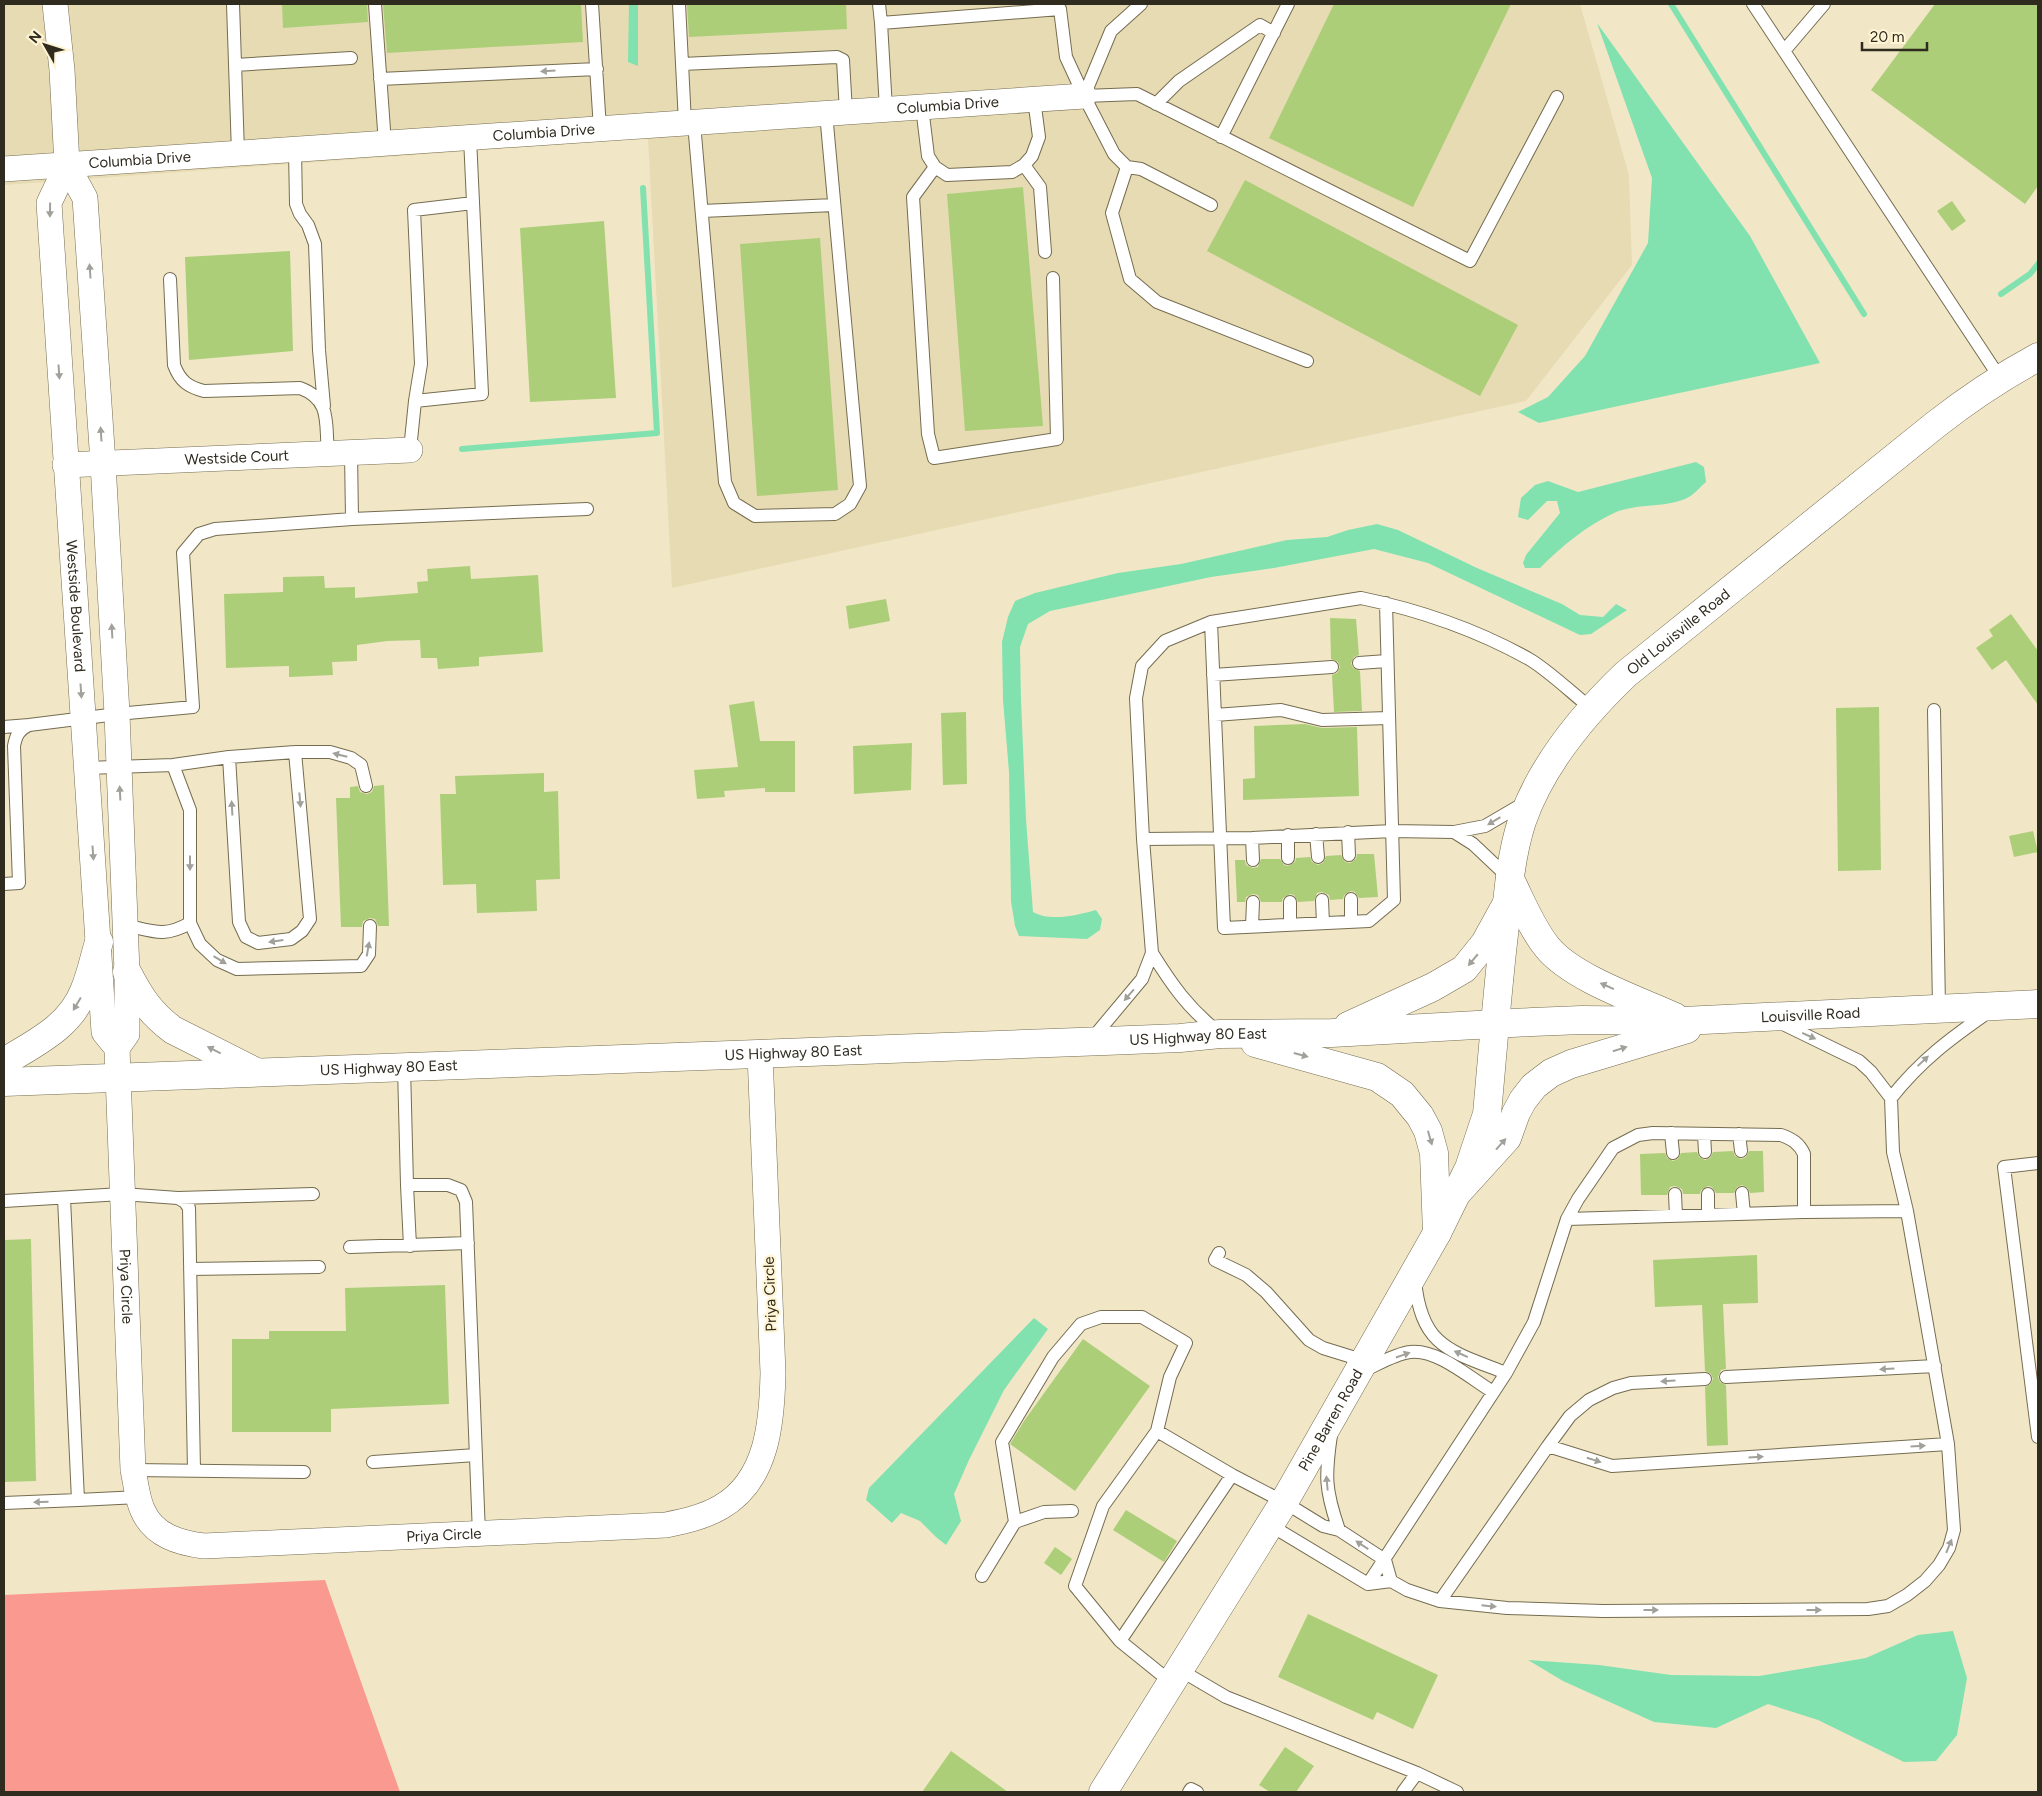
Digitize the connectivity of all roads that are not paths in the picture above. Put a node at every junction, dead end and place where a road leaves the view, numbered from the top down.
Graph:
1 (55, 4) edge
2 (233, 4) edge
3 (374, 4) edge
4 (592, 4) edge
5 (679, 4) edge
6 (879, 4) edge
7 (1141, 4) edge
8 (1288, 4) edge
9 (1753, 4) edge
10 (1824, 4) edge
11 (881, 23) junction
12 (1274, 32) junction
13 (1784, 51) junction
14 (351, 58) dead end
15 (682, 64) junction
16 (235, 65) junction
17 (597, 68) junction
18 (380, 79) junction
19 (1084, 96) junction
20 (1557, 96) dead end
21 (1034, 99) junction
22 (1156, 104) junction
23 (922, 107) junction
24 (886, 109) junction
25 (836, 113) junction
26 (690, 123) junction
27 (600, 129) junction
28 (1222, 137) junction
29 (470, 138) junction
30 (384, 144) junction
31 (295, 150) junction
32 (238, 153) junction
33 (67, 165) junction
34 (1024, 165) junction
35 (935, 167) junction
36 (1127, 167) junction
37 (4, 169) edge
38 (473, 203) junction
39 (834, 205) junction
40 (1211, 205) dead end
41 (702, 211) junction
42 (1045, 252) dead end
43 (1053, 278) dead end
44 (170, 279) dead end
45 (2038, 357) edge
46 (1307, 361) dead end
47 (2000, 378) junction
48 (415, 401) junction
49 (324, 406) junction
50 (410, 450) joint
51 (339, 452) junction
52 (103, 463) junction
53 (65, 465) junction
54 (587, 509) dead end
55 (352, 519) junction
56 (1386, 603) junction
57 (1211, 622) junction
58 (1387, 661) junction
59 (1359, 664) dead end
60 (1332, 667) dead end
61 (1213, 675) junction
62 (1592, 709) junction
63 (1934, 710) dead end
64 (117, 714) junction
65 (1215, 715) junction
66 (82, 718) junction
67 (1389, 718) junction
68 (29, 725) junction
69 (4, 727) edge
70 (295, 752) junction
71 (229, 756) junction
72 (173, 765) junction
73 (118, 767) junction
74 (86, 768) junction
75 (366, 786) dead end
76 (1531, 799) junction
77 (1392, 831) junction
78 (1348, 832) junction
79 (1454, 832) junction
80 (1316, 834) junction
81 (1288, 835) junction
82 (1252, 838) junction
83 (1144, 839) junction
84 (1220, 839) junction
85 (1349, 855) dead end
86 (1318, 857) dead end
87 (1288, 858) dead end
88 (1253, 860) dead end
89 (4, 884) edge
90 (1508, 891) junction
91 (1351, 899) dead end
92 (1322, 900) dead end
93 (1253, 902) dead end
94 (1290, 902) dead end
95 (1323, 922) junction
96 (1351, 922) junction
97 (190, 923) junction
98 (1290, 924) junction
99 (125, 925) junction
100 (370, 926) dead end
101 (1252, 926) junction
102 (99, 942) junction
103 (1152, 953) junction
104 (127, 972) junction
105 (2038, 1004) edge
106 (1997, 1006) junction
107 (1939, 1008) junction
108 (1765, 1016) junction
109 (1721, 1018) junction
110 (1582, 1020) joint
111 (1683, 1021) junction
112 (1495, 1024) junction
113 (1332, 1033) junction
114 (1220, 1034) junction
115 (1089, 1042) junction
116 (117, 1048) junction
117 (760, 1054) junction
118 (4, 1062) edge
119 (404, 1067) junction
120 (257, 1072) junction
121 (118, 1077) junction
122 (4, 1082) edge
123 (1891, 1098) junction
124 (1671, 1133) junction
125 (1704, 1134) junction
126 (1739, 1134) junction
127 (1741, 1151) dead end
128 (1706, 1152) dead end
129 (1673, 1153) dead end
130 (2038, 1163) edge
131 (407, 1185) junction
132 (1742, 1193) dead end
133 (122, 1194) junction
134 (313, 1194) dead end
135 (1457, 1194) junction
136 (1675, 1194) dead end
137 (1708, 1194) dead end
138 (64, 1198) junction
139 (178, 1198) junction
140 (4, 1201) edge
141 (1907, 1211) junction
142 (1804, 1212) junction
143 (1744, 1214) junction
144 (1708, 1215) junction
145 (1676, 1216) junction
146 (1567, 1219) junction
147 (1437, 1233) junction
148 (468, 1243) junction
149 (410, 1246) junction
150 (350, 1248) dead end
151 (1219, 1253) dead end
152 (320, 1267) dead end
153 (190, 1269) junction
154 (1414, 1273) junction
155 (1935, 1366) junction
156 (1362, 1367) junction
157 (1506, 1373) junction
158 (1726, 1377) dead end
159 (1705, 1379) dead end
160 (1492, 1392) junction
161 (1335, 1413) junction
162 (1157, 1432) junction
163 (2038, 1437) edge
164 (1948, 1444) junction
165 (1548, 1446) junction
166 (476, 1455) junction
167 (373, 1462) dead end
168 (133, 1470) junction
169 (194, 1470) junction
170 (304, 1472) dead end
171 (1232, 1475) junction
172 (139, 1497) junction
173 (78, 1500) junction
174 (1284, 1502) junction
175 (4, 1503) edge
176 (1072, 1511) dead end
177 (1014, 1522) junction
178 (1270, 1525) junction
179 (1339, 1530) junction
180 (478, 1534) junction
181 (1385, 1560) junction
182 (982, 1576) dead end
183 (1391, 1581) junction
184 (1368, 1584) junction
185 (1440, 1601) junction
186 (1120, 1641) junction
187 (1176, 1676) junction
188 (1418, 1773) junction
189 (1103, 1792) edge
190 (1189, 1792) edge
191 (1197, 1792) edge
192 (1403, 1792) edge
193 (1457, 1792) edge

1 - 33 street, Westside Boulevard
2 - 16 lane
3 - 18 lane
4 - 17 lane
5 - 15 lane
6 - 11 lane
7 - 19 lane
8 - 12 lane
9 - 13 lane
10 - 13 lane
11 - 19 lane
11 - 24 lane
12 - 22 lane
12 - 28 lane
13 - 47 lane
14 - 16 lane
15 - 25 lane
15 - 26 lane
16 - 32 lane
17 -> 18 lane
17 - 27 lane
18 - 30 lane
19 - 21 street, Columbia Drive
19 - 22 lane
19 - 36 lane
20 - 28 lane
21 - 23 street, Columbia Drive
21 - 34 lane
22 - 28 lane
23 - 24 street, Columbia Drive
23 - 35 lane
24 - 25 street, Columbia Drive
25 - 26 street, Columbia Drive
25 - 39 lane
26 - 27 street, Columbia Drive
26 - 41 lane
27 - 29 street, Columbia Drive
29 - 30 street, Columbia Drive
29 - 38 lane
30 - 31 street, Columbia Drive
31 - 32 street, Columbia Drive
31 - 49 lane
32 - 33 street, Columbia Drive
33 - 37 street, Columbia Drive
52 -> 33 street, Westside Boulevard
33 -> 53 street, Westside Boulevard
34 - 35 lane
34 - 42 lane
35 - 43 lane
36 - 40 lane
36 - 46 lane
38 - 48 lane
38 - 48 lane
39 - 41 lane
39 - 41 lane
44 - 49 lane
45 - 47 main road, Old Louisville Road
47 - 62 main road, Old Louisville Road
48 - 50 lane
49 - 51 lane
50 - 51 street, Westside Court
51 - 52 street, Westside Court
51 - 55 lane
52 - 53 street, Westside Court
64 -> 52 street, Westside Boulevard
53 -> 66 street, Westside Boulevard
54 - 55 lane
55 - 64 lane
56 - 57 lane
56 - 58 lane
56 - 62 lane
57 - 61 lane
57 - 83 lane
58 - 59 lane
58 - 67 lane
60 - 61 lane
61 - 65 lane
62 - 76 main road, Old Louisville Road
63 - 107 lane
64 - 66 lane
64 - 73 street, Westside Boulevard
65 - 67 lane
65 - 84 lane
66 - 68 lane
66 - 74 street, Westside Boulevard
67 - 77 lane
68 - 69 lane
68 - 89 lane
70 - 71 lane
70 -> 71 lane
75 -> 70 lane
71 - 72 lane
72 - 73 lane
72 -> 97 lane
73 - 74 lane
99 -> 73 street, Westside Boulevard
74 -> 102 street, Westside Boulevard
76 -> 79 lane
76 - 90 main road, Old Louisville Road
77 - 78 lane
77 - 79 lane
77 - 96 lane
78 - 80 lane
78 - 85 lane
79 - 90 lane
80 - 81 lane
80 - 86 lane
81 - 82 lane
81 - 87 lane
82 - 84 lane
82 - 88 lane
83 - 84 lane
83 - 103 lane
84 - 101 lane
111 -> 90 main road
90 - 112 main road, Old Louisville Road
90 -> 113 main road
91 - 96 lane
92 - 95 lane
93 - 101 lane
94 - 98 lane
95 - 96 lane
95 - 98 lane
97 - 99 lane
97 -> 100 lane
98 - 101 lane
99 - 104 street, Westside Boulevard
102 - 116 street, Westside Boulevard
102 -> 118 main road
103 - 114 lane
103 -> 115 lane
104 - 116 street, Westside Boulevard
120 -> 104 main road
105 - 106 main road, Louisville Road
106 - 107 main road, Louisville Road
123 -> 106 lane
107 - 108 main road, Louisville Road
108 - 109 main road, Louisville Road
108 -> 123 lane
109 - 111 main road, Louisville Road
135 -> 109 main road
110 - 111 main road, Louisville Road
110 - 112 main road, US Highway 80 East
112 - 113 main road, US Highway 80 East
112 - 135 main road, Pine Barren Road
113 - 114 main road, US Highway 80 East
114 - 115 main road, US Highway 80 East
114 -> 147 main road
115 - 117 main road, US Highway 80 East
116 - 121 street, Westside Boulevard
117 - 119 main road, US Highway 80 East
117 - 180 street, Priya Circle
119 - 120 main road, US Highway 80 East
119 - 131 lane
120 - 121 main road, US Highway 80 East
121 - 122 main road, US Highway 80 East
121 - 133 street, Priya Circle
123 - 141 lane
124 - 125 lane
124 - 129 lane
124 - 146 lane
125 - 126 lane
125 - 128 lane
126 - 127 lane
126 - 142 lane
130 - 163 lane
131 - 148 lane
131 - 149 lane
132 - 143 lane
133 - 138 lane
133 - 139 lane
133 - 168 street, Priya Circle
134 - 139 lane
135 - 147 main road, Pine Barren Road
136 - 145 lane
137 - 144 lane
138 - 140 lane
138 - 173 lane
139 - 153 lane
141 - 142 lane
141 - 155 lane
142 - 143 lane
143 - 144 lane
144 - 145 lane
145 - 146 lane
146 - 157 lane
147 - 154 main road, Pine Barren Road
148 - 149 lane
148 - 166 lane
149 - 150 lane
151 - 156 lane
152 - 153 lane
153 - 169 lane
154 - 156 main road, Pine Barren Road
157 -> 154 lane
155 -> 158 lane
155 - 164 lane
156 -> 160 lane
156 - 161 main road, Pine Barren Road
157 - 160 lane
159 -> 165 lane
160 - 181 lane
161 - 174 main road, Pine Barren Road
179 -> 161 lane
162 - 171 lane
162 - 177 lane
162 - 186 lane
165 -> 164 lane
185 -> 164 lane
165 - 185 lane
166 - 167 lane
166 - 180 lane
168 - 169 lane
168 - 172 street, Priya Circle
169 - 170 lane
171 - 174 lane
171 - 186 lane
172 - 173 lane
172 - 180 street, Priya Circle
173 -> 175 lane
174 - 178 main road, Pine Barren Road
174 - 179 lane
176 - 177 lane
177 - 182 lane
178 - 184 lane
178 - 187 main road, Pine Barren Road
181 -> 179 lane
181 - 183 lane
181 - 184 lane
183 - 184 lane
183 - 185 lane
186 - 187 lane
187 - 188 lane
187 - 189 main road, Pine Barren Road
188 - 192 lane
188 - 193 lane
190 - 191 lane

